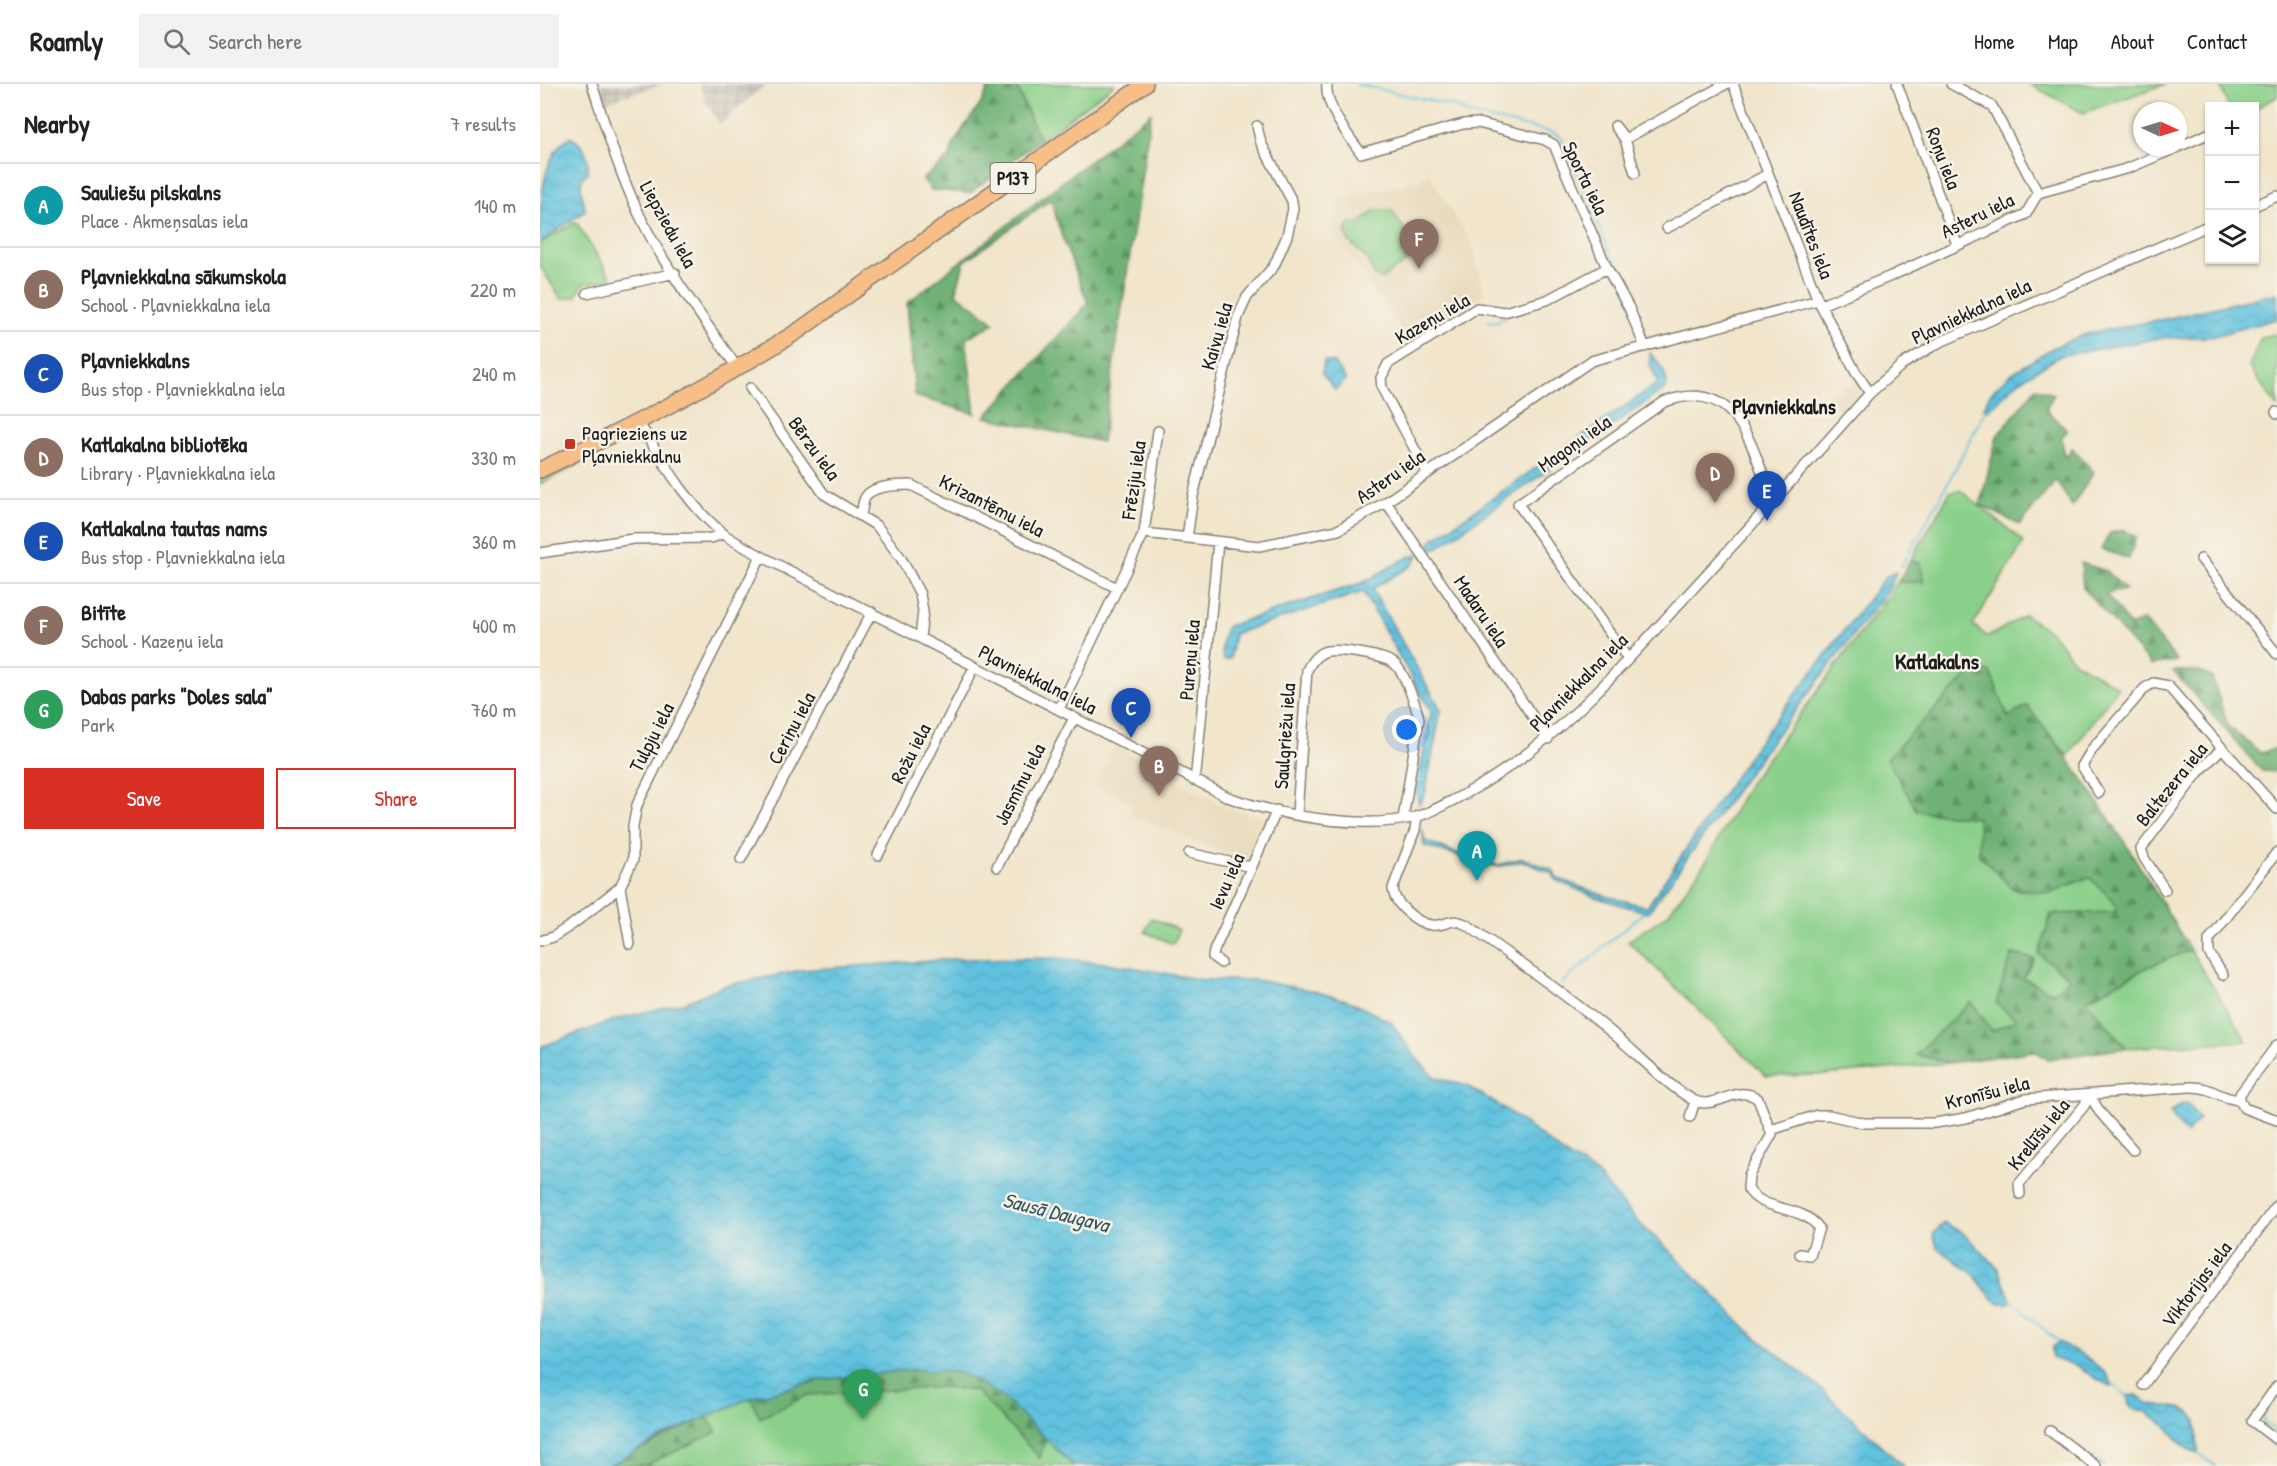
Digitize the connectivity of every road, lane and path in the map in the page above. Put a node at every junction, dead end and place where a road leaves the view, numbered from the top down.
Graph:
1 (592, 84) edge
2 (1145, 84) edge
3 (1327, 84) edge
4 (1726, 84) edge
5 (1733, 84) edge
6 (1897, 84) edge
7 (1951, 84) edge
8 (1257, 126) dead end
9 (1615, 126) dead end
10 (2205, 135) edge
11 (1625, 139) junction
12 (2187, 143) edge
13 (2157, 156) edge
14 (1635, 173) dead end
15 (1768, 174) junction
16 (2038, 193) junction
17 (2277, 196) edge
18 (2259, 204) edge
19 (2205, 227) edge
20 (1667, 228) dead end
21 (1957, 244) junction
22 (1607, 268) junction
23 (675, 273) junction
24 (587, 293) dead end
25 (1819, 302) junction
26 (1645, 347) junction
27 (738, 369) junction
28 (750, 388) dead end
29 (1870, 393) junction
30 (639, 423) junction
31 (1158, 431) dead end
32 (540, 470) edge
33 (1427, 472) junction
34 (1386, 502) junction
35 (1773, 502) junction
36 (860, 516) junction
37 (1144, 533) junction
38 (723, 534) junction
39 (1187, 538) junction
40 (1218, 542) junction
41 (540, 553) edge
42 (761, 556) junction
43 (2201, 559) dead end
44 (1117, 588) junction
45 (872, 612) junction
46 (920, 638) junction
47 (2277, 654) edge
48 (1628, 659) junction
49 (975, 666) junction
50 (1059, 709) junction
51 (1074, 718) junction
52 (1548, 739) junction
53 (2222, 748) junction
54 (1193, 780) junction
55 (2099, 793) dead end
56 (2277, 808) edge
57 (1277, 810) junction
58 (1297, 814) junction
59 (1417, 816) junction
60 (1403, 819) junction
61 (2277, 852) edge
62 (1189, 853) dead end
63 (878, 855) dead end
64 (741, 859) dead end
65 (997, 867) dead end
66 (1250, 869) junction
67 (620, 887) junction
68 (2165, 890) dead end
69 (540, 941) edge
70 (630, 944) dead end
71 (1221, 963) dead end
72 (2223, 975) dead end
73 (2276, 1047) edge
74 (2090, 1095) junction
75 (2240, 1100) junction
76 (1695, 1101) junction
77 (1690, 1118) dead end
78 (2277, 1120) edge
79 (1771, 1130) junction
80 (2133, 1150) dead end
81 (2020, 1194) dead end
82 (2277, 1205) edge
83 (1800, 1254) dead end
84 (2143, 1384) dead end
85 (2277, 1386) edge
86 (2050, 1431) dead end
87 (2277, 1440) edge
88 (2096, 1466) edge

1 - 23 street, Liepziedu iela
2 - 27 main road, P137
3 - 22 street, Sporta iela
4 - 11 street
5 - 15 street, Naudītes iela
6 - 21 street, Roņu iela
7 - 16 street
8 - 39 street, Kaivu iela
9 - 11 street
10 - 12 street, Asteru iela
11 - 14 street
13 - 16 street, Asteru iela
15 - 20 street
15 - 25 street, Naudītes iela
16 - 21 street, Asteru iela
17 - 18 street
19 - 29 street, Pļavniekkalna iela
21 - 25 street, Asteru iela
22 - 26 street, Sporta iela
22 - 33 street, Kazeņu iela
23 - 24 street
23 - 27 street, Liepziedu iela
25 - 26 street, Asteru iela
25 - 29 street, Naudītes iela
26 - 33 street, Asteru iela
27 - 30 main road, P137
28 - 36 street, Bērzu iela
29 - 35 street, Pļavniekkalna iela
30 - 32 main road, P137
30 - 38 street, Pļavniekkalna iela
31 - 37 street, Frēziju iela
33 - 34 street, Asteru iela
34 - 40 street, Asteru iela
34 - 52 street, Madaru iela
35 - 48 street, Pļavniekkalna iela
35 - 48 street, Magoņu iela
36 - 44 street, Krizantēmu iela
36 - 46 street, Bērzu iela
37 - 39 street, Asteru iela
37 - 44 street
38 - 41 street
38 - 42 street, Pļavniekkalna iela
39 - 40 street, Asteru iela
40 - 54 street, Pureņu iela
42 - 45 street, Pļavniekkalna iela
42 - 67 street, Tulpju iela
43 - 47 street
44 - 50 street
45 - 46 street, Pļavniekkalna iela
45 - 64 street, Ceriņu iela
46 - 49 street, Pļavniekkalna iela
48 - 52 street, Pļavniekkalna iela
49 - 50 street, Pļavniekkalna iela
49 - 63 street, Rožu iela
50 - 51 street, Pļavniekkalna iela
51 - 54 street, Pļavniekkalna iela
51 - 65 street, Jasmīnu iela
52 - 59 street, Pļavniekkalna iela
53 - 55 street
53 - 56 street, Baltezera iela
53 - 68 street, Baltezera iela
54 - 57 street, Pļavniekkalna iela
57 - 58 street, Pļavniekkalna iela
57 - 66 street, Ievu iela
58 - 60 street, Pļavniekkalna iela
58 - 60 street, Saulgriežu iela
59 - 60 street, Pļavniekkalna iela
59 - 76 street
61 - 72 street
62 - 66 street
66 - 71 street, Ievu iela
67 - 69 street
67 - 70 street
73 - 75 street
74 - 75 street, Kronīšu iela
74 - 79 street, Kronīšu iela
74 - 80 street, Krellīšu iela
74 - 81 street, Krellīšu iela
75 - 78 street, Kronīšu iela
76 - 77 street
76 - 79 street
79 - 83 street
82 - 84 street, Viktorijas iela
85 - 87 street
86 - 88 street

